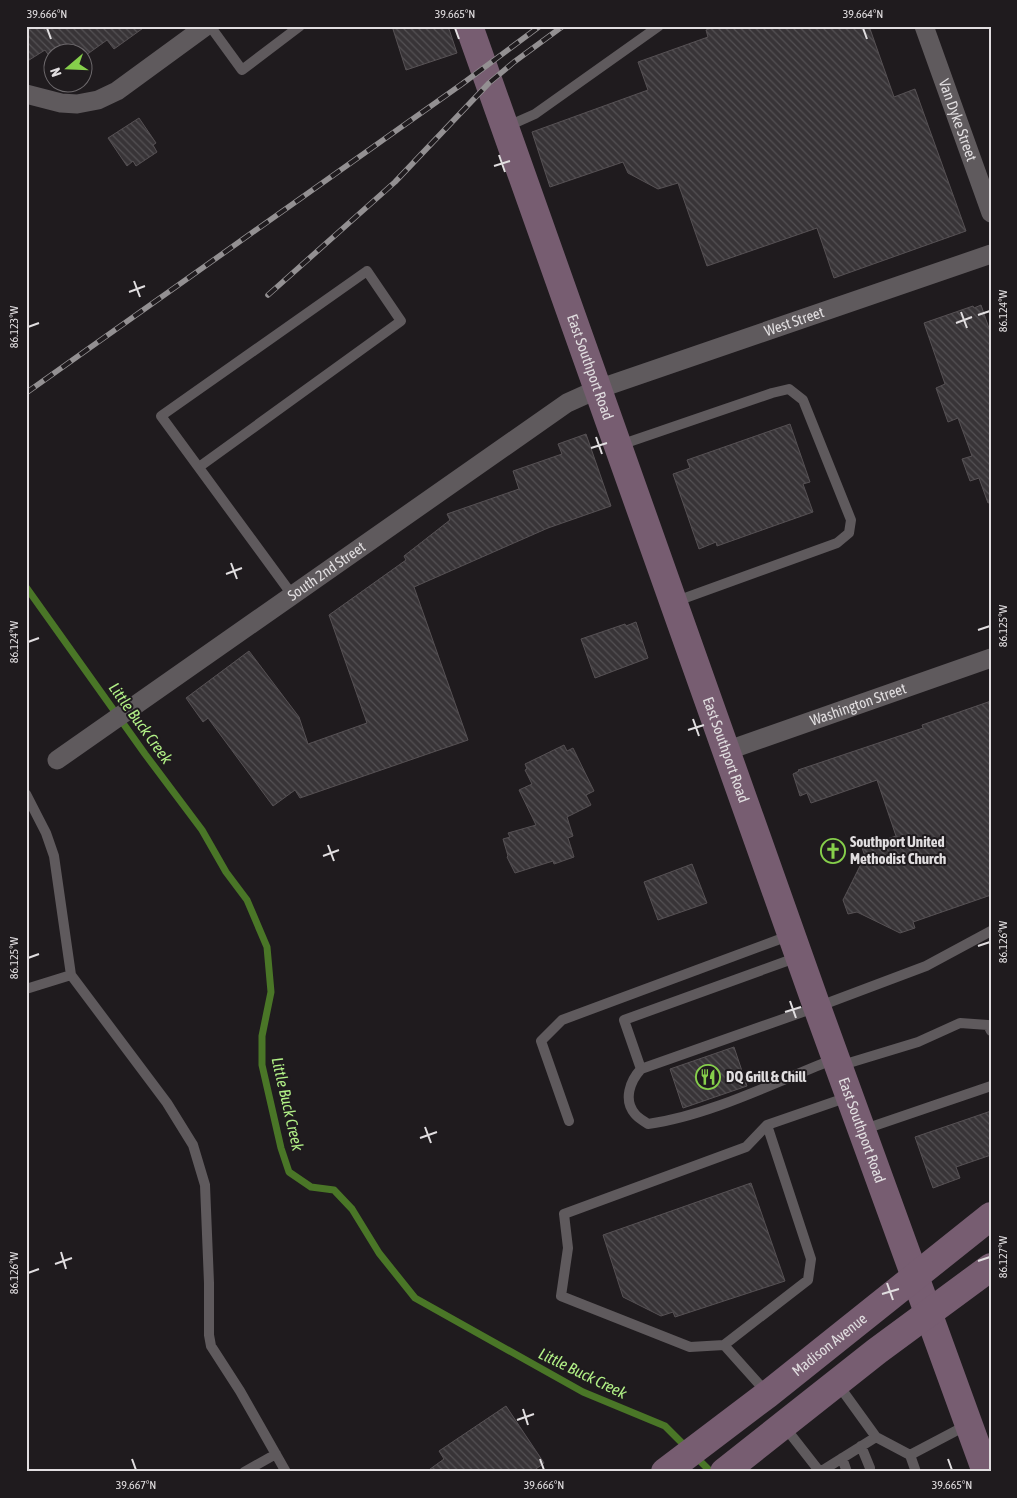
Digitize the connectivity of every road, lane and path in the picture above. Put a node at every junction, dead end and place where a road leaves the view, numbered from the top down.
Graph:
1 (208, 26) edge
2 (300, 26) edge
3 (469, 26) edge
4 (659, 26) edge
5 (924, 26) edge
6 (26, 94) edge
7 (505, 127) junction
8 (991, 213) edge
9 (991, 254) edge
10 (598, 389) junction
11 (618, 446) junction
12 (199, 467) junction
13 (293, 596) junction
14 (673, 602) junction
15 (991, 658) edge
16 (726, 751) junction
17 (58, 760) dead end
18 (26, 794) edge
19 (991, 931) edge
20 (796, 946) junction
21 (72, 975) junction
22 (26, 989) edge
23 (817, 1007) junction
24 (991, 1031) edge
25 (837, 1062) junction
26 (641, 1069) junction
27 (991, 1086) edge
28 (849, 1096) junction
29 (569, 1121) dead end
30 (767, 1125) junction
31 (861, 1130) junction
32 (991, 1216) edge
33 (991, 1267) edge
34 (914, 1276) junction
35 (927, 1314) junction
36 (724, 1345) junction
37 (838, 1384) junction
38 (768, 1394) junction
39 (968, 1424) junction
40 (784, 1426) junction
41 (876, 1437) junction
42 (861, 1446) junction
43 (276, 1454) junction
44 (910, 1455) junction
45 (842, 1458) junction
46 (870, 1468) dead end
47 (244, 1472) edge
48 (286, 1472) edge
49 (664, 1472) edge
50 (724, 1472) edge
51 (820, 1472) edge
52 (846, 1472) edge
53 (916, 1472) edge
54 (986, 1472) edge

1 - 2 lane
1 - 6 street
3 - 7 main road, East Southport Road
4 - 7 lane
5 - 8 street, Van Dyke Street
7 - 10 main road, East Southport Road
9 - 10 street, West Street
10 - 11 main road, East Southport Road
10 - 13 street, South 2nd Street
11 - 14 main road, East Southport Road
11 - 14 lane
12 - 12 lane
12 - 13 lane
13 - 17 street, South 2nd Street
14 - 16 main road, East Southport Road
15 - 16 street, Washington Street
16 - 20 main road, East Southport Road
18 - 21 lane
19 - 23 lane
20 - 23 main road, East Southport Road
20 - 26 lane
20 - 29 lane
21 - 22 lane
21 - 43 lane
23 - 25 main road, East Southport Road
23 - 26 lane
24 - 25 lane
25 - 26 lane
25 - 28 main road, East Southport Road
27 - 31 lane
28 - 30 lane
28 - 31 main road, East Southport Road
30 - 36 lane
30 - 36 lane
31 - 34 main road, East Southport Road
32 - 34 main road, Madison Avenue
33 - 35 main road
34 - 35 main road, East Southport Road
34 - 38 main road, Madison Avenue
35 - 37 main road
35 - 39 main road, East Southport Road
36 - 38 lane
37 - 40 main road
37 - 41 lane
38 - 49 main road, Madison Avenue
39 - 44 lane
39 - 54 main road, East Southport Road
40 - 50 main road
40 - 51 lane
41 - 42 lane
41 - 44 lane
42 - 45 lane
42 - 46 lane
43 - 47 lane
43 - 48 lane
44 - 53 lane
45 - 51 lane
45 - 52 lane

